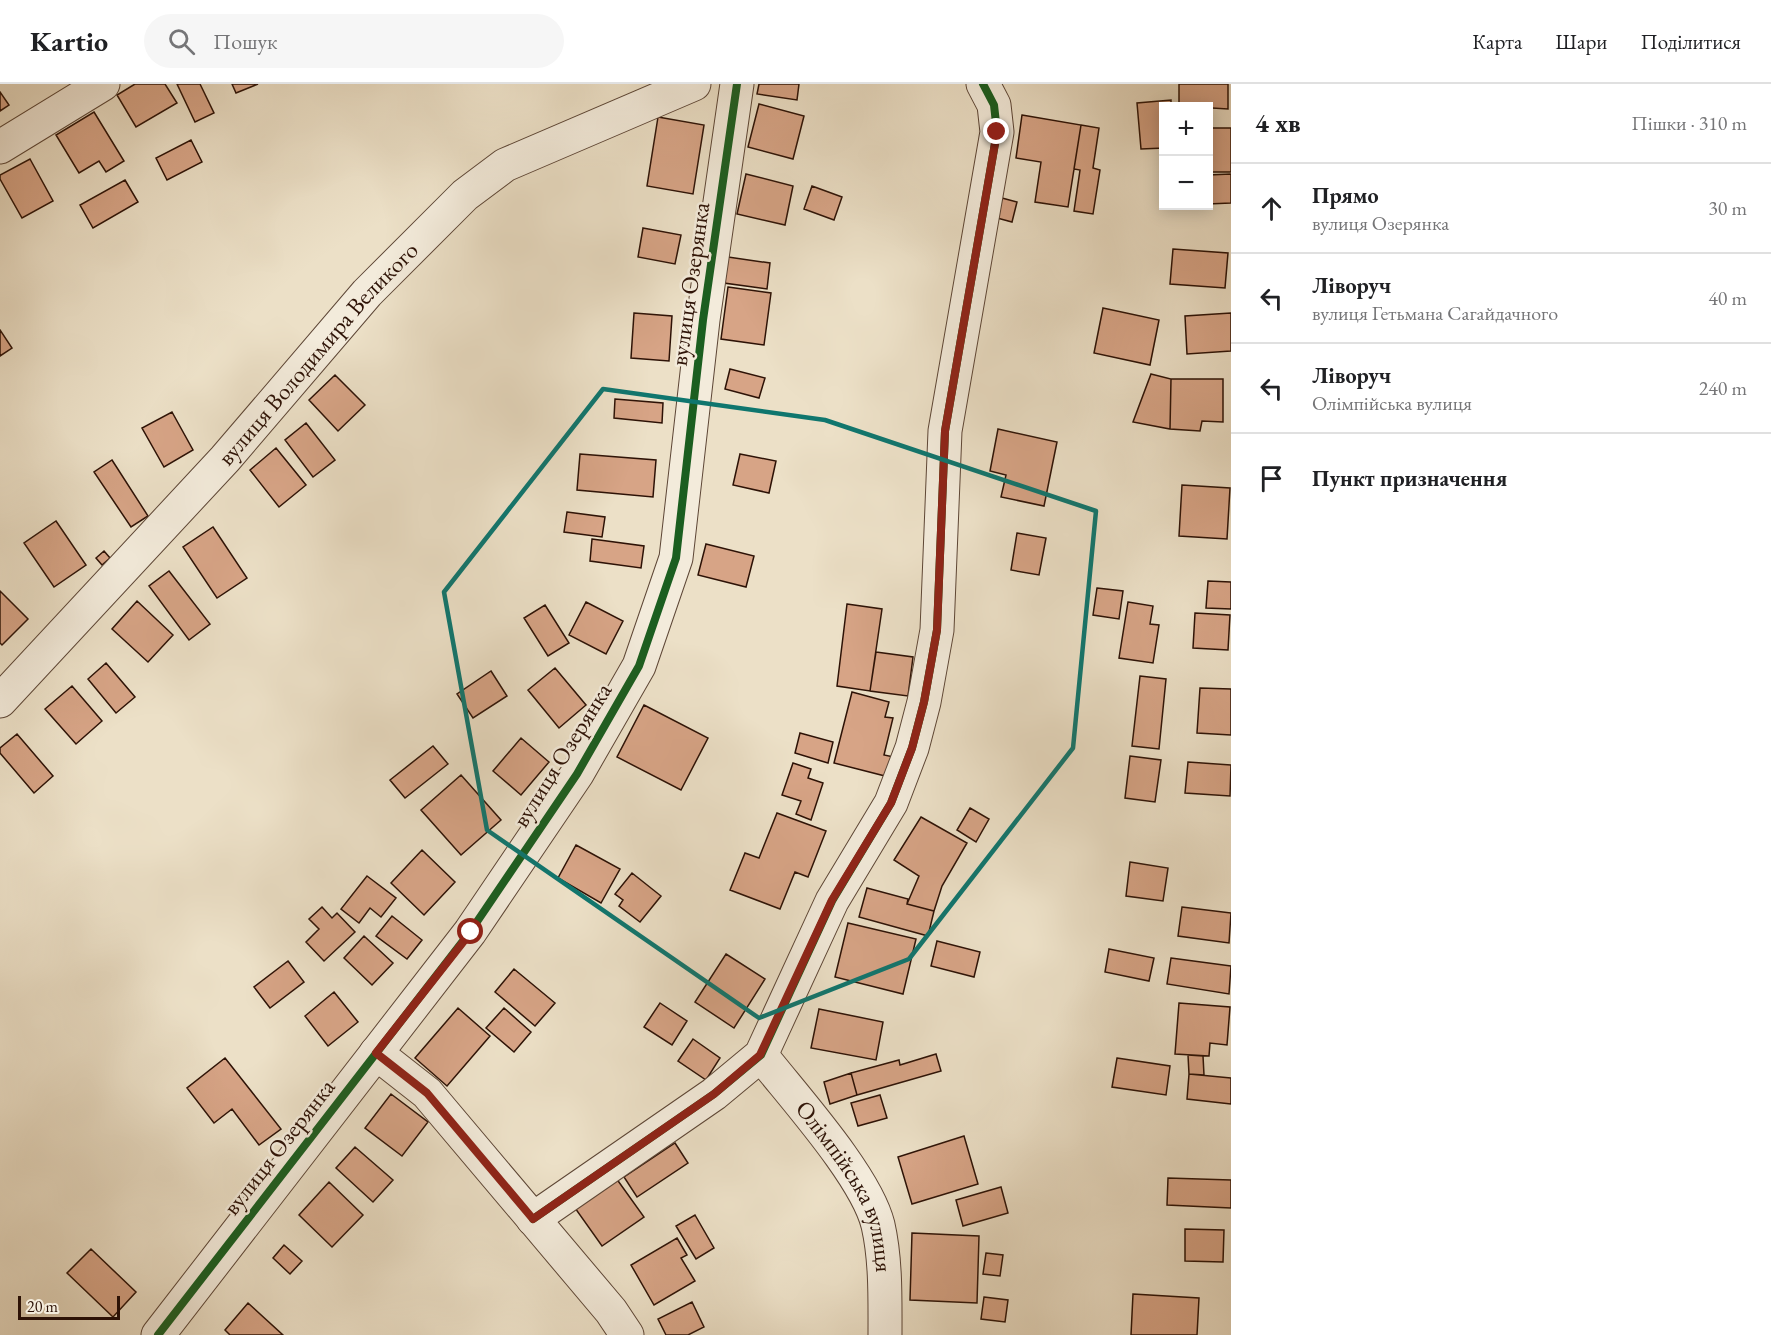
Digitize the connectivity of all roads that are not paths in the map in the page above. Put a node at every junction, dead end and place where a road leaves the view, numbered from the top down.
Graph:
1 (103, 84) edge
2 (694, 84) edge
3 (737, 84) edge
4 (983, 84) edge
5 (0, 147) edge
6 (0, 702) edge
7 (376, 1053) junction
8 (760, 1055) junction
9 (533, 1219) junction
10 (158, 1335) edge
11 (627, 1335) edge
12 (885, 1335) edge

1 - 5 street
2 - 6 street, вулиця Володимира Великого
3 - 7 street, вулиця Озерянка
4 - 8 street
7 - 9 street
7 - 10 street, вулиця Озерянка
8 - 9 street
8 - 12 street, Олімпійська вулиця
9 - 11 street

